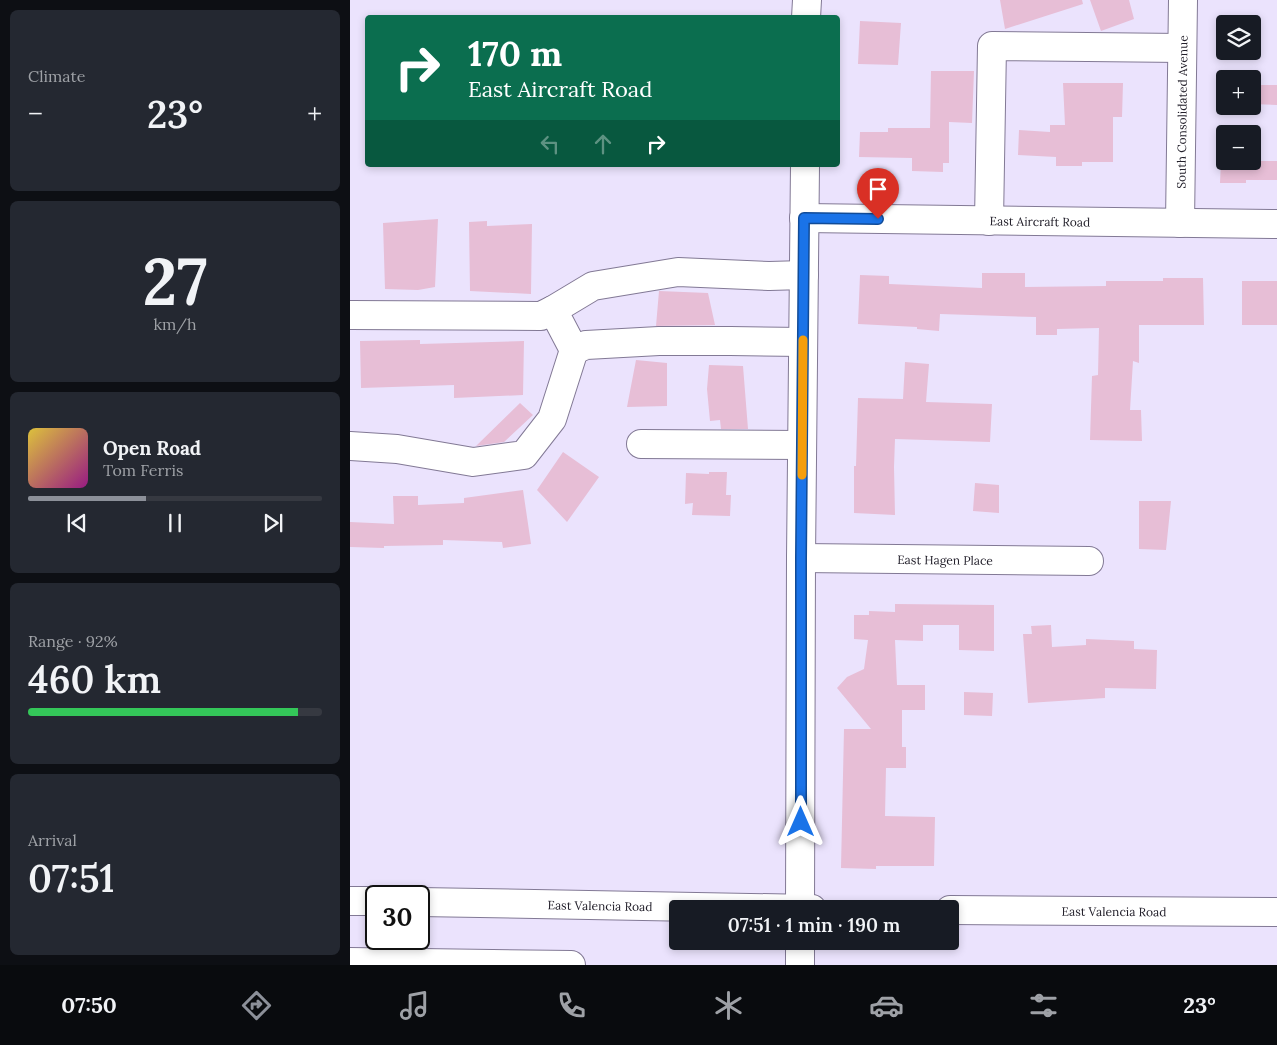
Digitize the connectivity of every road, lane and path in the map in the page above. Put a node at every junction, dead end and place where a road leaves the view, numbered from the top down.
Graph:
1 (807, 0) edge
2 (1183, 0) edge
3 (806, 15) edge
4 (1182, 48) junction
5 (805, 167) edge
6 (804, 218) junction
7 (988, 220) junction
8 (1180, 223) junction
9 (1277, 224) edge
10 (804, 275) junction
11 (553, 310) junction
12 (350, 315) edge
13 (803, 342) junction
14 (574, 350) junction
15 (641, 444) dead end
16 (802, 445) junction
17 (350, 446) edge
18 (801, 558) junction
19 (1089, 561) dead end
20 (800, 900) edge
21 (350, 901) edge
22 (365, 901) edge
23 (430, 902) edge
24 (669, 907) edge
25 (959, 910) edge
26 (1277, 912) edge
27 (800, 950) edge
28 (350, 962) edge
29 (570, 965) edge
30 (800, 965) edge

1 - 3 street
2 - 4 street, South Consolidated Avenue
4 - 7 street
4 - 8 street, South Consolidated Avenue
5 - 6 street
6 - 7 street, East Aircraft Road
6 - 10 street
7 - 8 street, East Aircraft Road
8 - 9 street, East Aircraft Road
10 - 11 street
10 - 13 street
11 - 12 street
11 - 14 street
13 - 14 street
13 - 16 street
14 - 17 street
15 - 16 street
16 - 18 street
18 - 19 street, East Hagen Place
18 - 20 street
21 - 22 street
23 - 24 street, East Valencia Road
25 - 26 street, East Valencia Road
27 - 30 street
28 - 29 street

